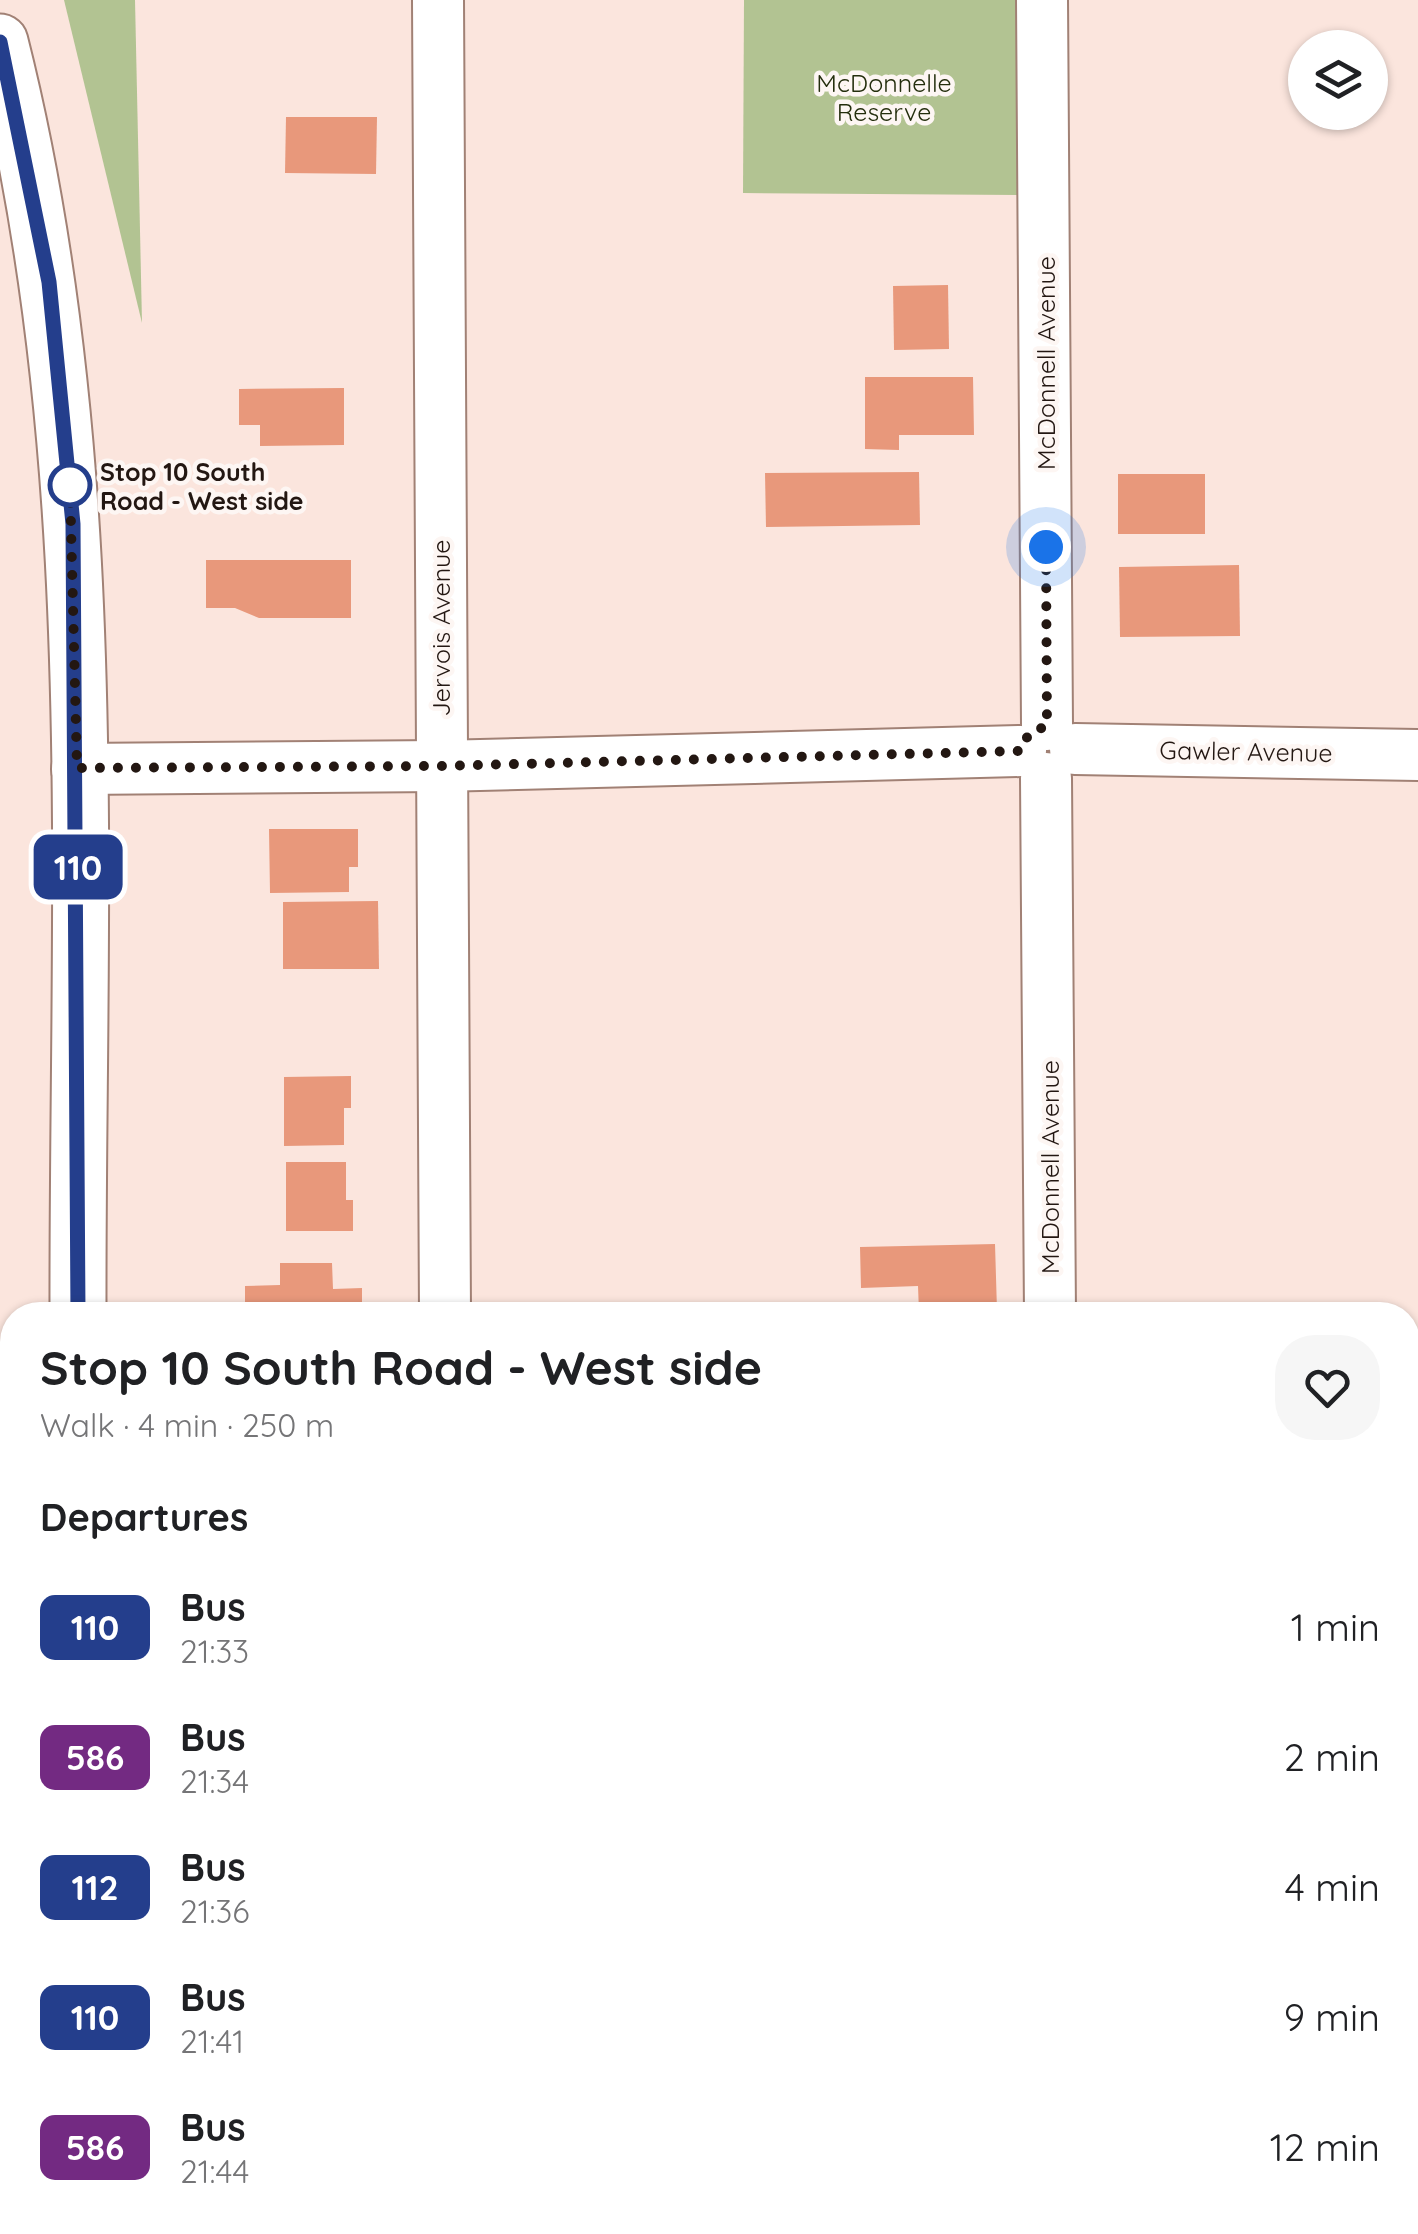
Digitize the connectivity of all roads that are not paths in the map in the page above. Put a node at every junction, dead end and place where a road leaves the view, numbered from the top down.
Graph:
1 (438, 0) edge
2 (1042, 0) edge
3 (0, 42) edge
4 (1047, 751) junction
5 (1418, 755) edge
6 (440, 766) junction
7 (77, 768) junction
8 (78, 1302) edge
9 (445, 1302) edge
10 (1050, 1302) edge

1 - 6 street, Jervois Avenue
2 - 4 street, McDonnell Avenue
3 - 7 main road
4 - 5 street, Gawler Avenue
4 - 6 street, Gawler Avenue
4 - 10 street, McDonnell Avenue
6 - 7 street, Gawler Avenue
6 - 9 street, Jervois Avenue
7 - 8 main road

